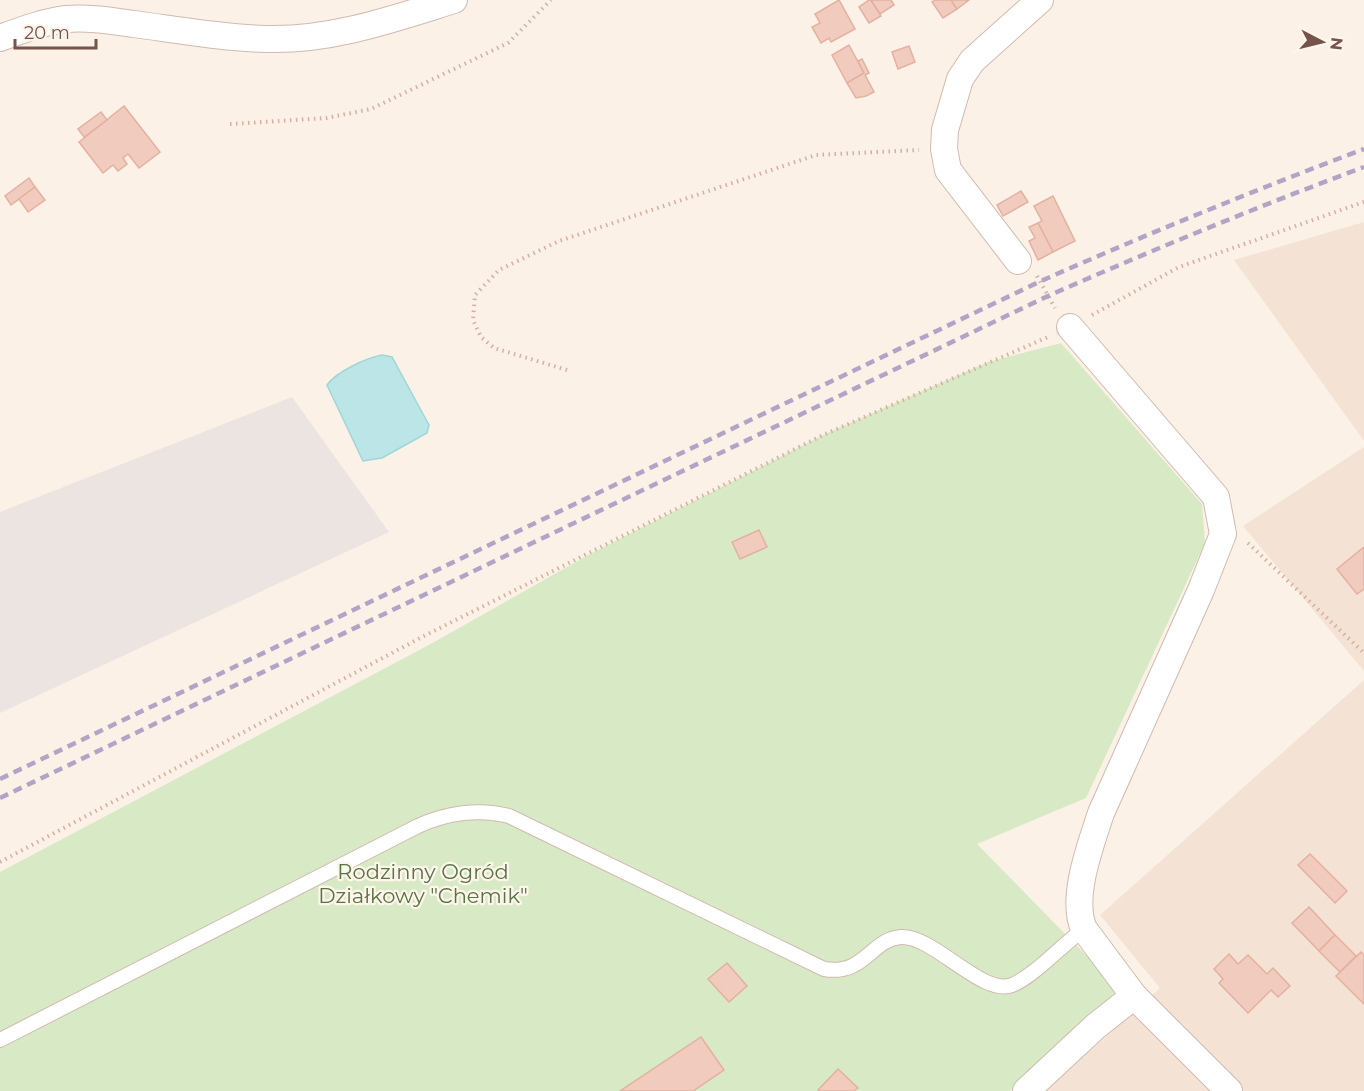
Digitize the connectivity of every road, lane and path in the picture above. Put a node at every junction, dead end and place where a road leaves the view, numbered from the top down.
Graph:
1 (454, 0) edge
2 (551, 0) edge
3 (1040, 0) edge
4 (0, 38) edge
5 (230, 124) dead end
6 (944, 149) junction
7 (1364, 202) edge
8 (1018, 261) joint
9 (1070, 327) junction
10 (567, 370) dead end
11 (1219, 516) junction
12 (1364, 653) edge
13 (0, 862) edge
14 (1084, 929) junction
15 (1134, 996) junction
16 (0, 1040) edge
17 (1026, 1091) edge
18 (1228, 1091) edge

1 - 4 street
2 - 5 path
3 - 6 street
6 - 8 street
6 - 10 path
7 - 9 path
8 - 9 path
9 - 11 street
9 - 13 path
11 - 12 path
11 - 14 street
14 - 15 street
14 - 16 lane
15 - 17 street
15 - 18 street

